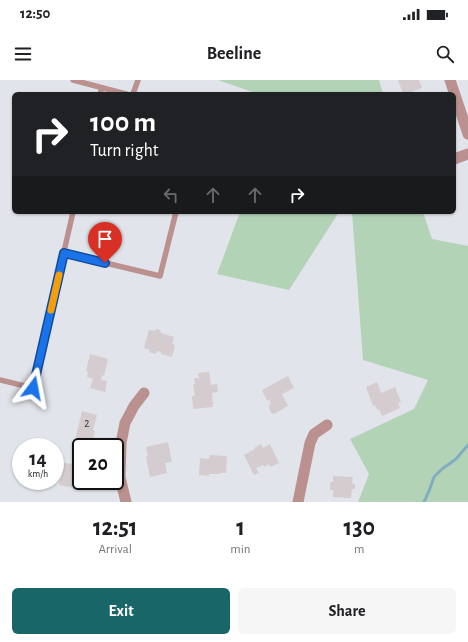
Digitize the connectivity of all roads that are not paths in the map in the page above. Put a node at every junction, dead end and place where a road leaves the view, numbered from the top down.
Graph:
1 (73, 80) edge
2 (138, 80) edge
3 (450, 80) edge
4 (102, 88) junction
5 (101, 92) edge
6 (117, 92) edge
7 (134, 92) edge
8 (454, 92) edge
9 (456, 98) edge
10 (468, 134) edge
11 (468, 154) edge
12 (456, 158) edge
13 (73, 214) edge
14 (176, 214) edge
15 (64, 253) junction
16 (0, 380) edge
17 (144, 393) dead end
18 (327, 425) dead end
19 (126, 502) edge
20 (298, 502) edge

1 - 4 lane
2 - 7 lane
3 - 8 street
4 - 5 lane
4 - 6 lane
9 - 10 street
11 - 12 street
13 - 15 lane
14 - 15 lane
15 - 16 lane
17 - 19 street
18 - 20 street

